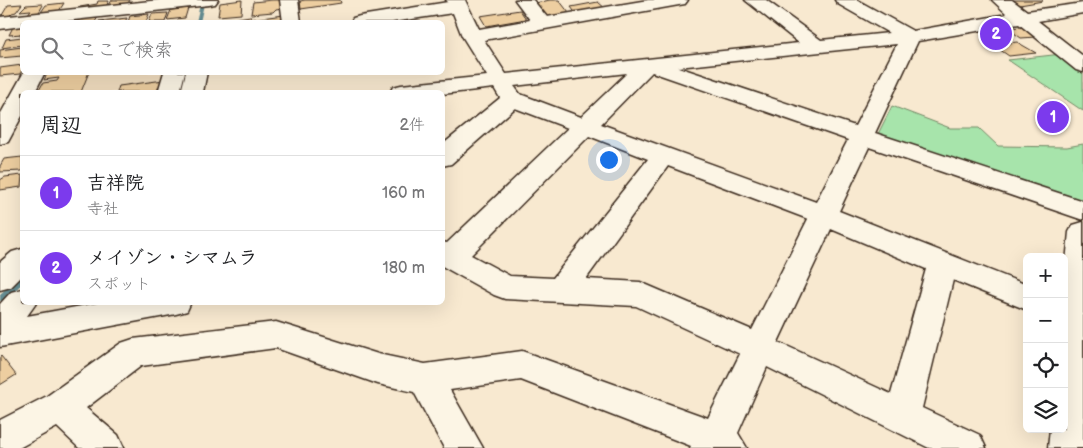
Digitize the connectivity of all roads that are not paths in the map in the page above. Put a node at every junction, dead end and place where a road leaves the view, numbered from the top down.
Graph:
1 (289, 0) edge
2 (524, 0) edge
3 (679, 0) edge
4 (754, 0) edge
5 (844, 0) edge
6 (1001, 0) edge
7 (203, 3) edge
8 (458, 3) edge
9 (1083, 8) edge
10 (67, 13) edge
11 (1022, 18) junction
12 (20, 20) edge
13 (20, 20) edge
14 (190, 20) edge
15 (292, 20) edge
16 (370, 20) edge
17 (0, 23) edge
18 (542, 24) junction
19 (472, 36) junction
20 (910, 37) junction
21 (817, 47) junction
22 (648, 64) junction
23 (1083, 66) edge
24 (33, 75) edge
25 (174, 75) edge
26 (196, 75) edge
27 (25, 90) edge
28 (170, 90) edge
29 (192, 90) edge
30 (507, 90) junction
31 (445, 91) edge
32 (20, 100) edge
33 (584, 126) junction
34 (0, 137) edge
35 (860, 137) junction
36 (20, 140) edge
37 (0, 143) edge
38 (445, 155) edge
39 (664, 155) junction
40 (1083, 211) edge
41 (823, 215) junction
42 (1083, 232) edge
43 (447, 254) edge
44 (20, 262) edge
45 (942, 264) junction
46 (0, 279) edge
47 (561, 290) junction
48 (1023, 296) edge
49 (20, 303) edge
50 (160, 305) edge
51 (1075, 318) edge
52 (0, 324) edge
53 (0, 334) edge
54 (759, 348) junction
55 (425, 379) junction
56 (60, 407) junction
57 (902, 417) junction
58 (0, 439) edge
59 (718, 445) edge
60 (104, 448) edge
61 (464, 448) edge
62 (967, 448) edge
63 (1067, 448) edge

1 - 15 street
2 - 18 street
3 - 18 street
4 - 21 street
5 - 20 street
6 - 11 street
7 - 10 street
7 - 14 street
8 - 16 street
8 - 19 street
9 - 11 street
10 - 13 street
11 - 20 street
11 - 23 street
12 - 17 street
18 - 19 street
19 - 30 street
20 - 21 street
20 - 35 street
21 - 22 street
22 - 30 street
22 - 33 street
22 - 35 street
24 - 27 street
25 - 28 street
26 - 29 street
30 - 31 street
30 - 33 street
30 - 38 street
32 - 34 street
33 - 39 street
33 - 43 street
35 - 40 street
35 - 41 street
36 - 37 street
39 - 41 street
39 - 47 street
41 - 45 street
41 - 54 street
42 - 51 street
43 - 47 street
44 - 46 street
45 - 48 street
45 - 57 street
47 - 54 street
49 - 52 street
50 - 53 street
51 - 63 street
54 - 57 street
54 - 59 street
55 - 56 street
55 - 59 street
55 - 61 street
56 - 58 street
56 - 60 street
57 - 62 street

